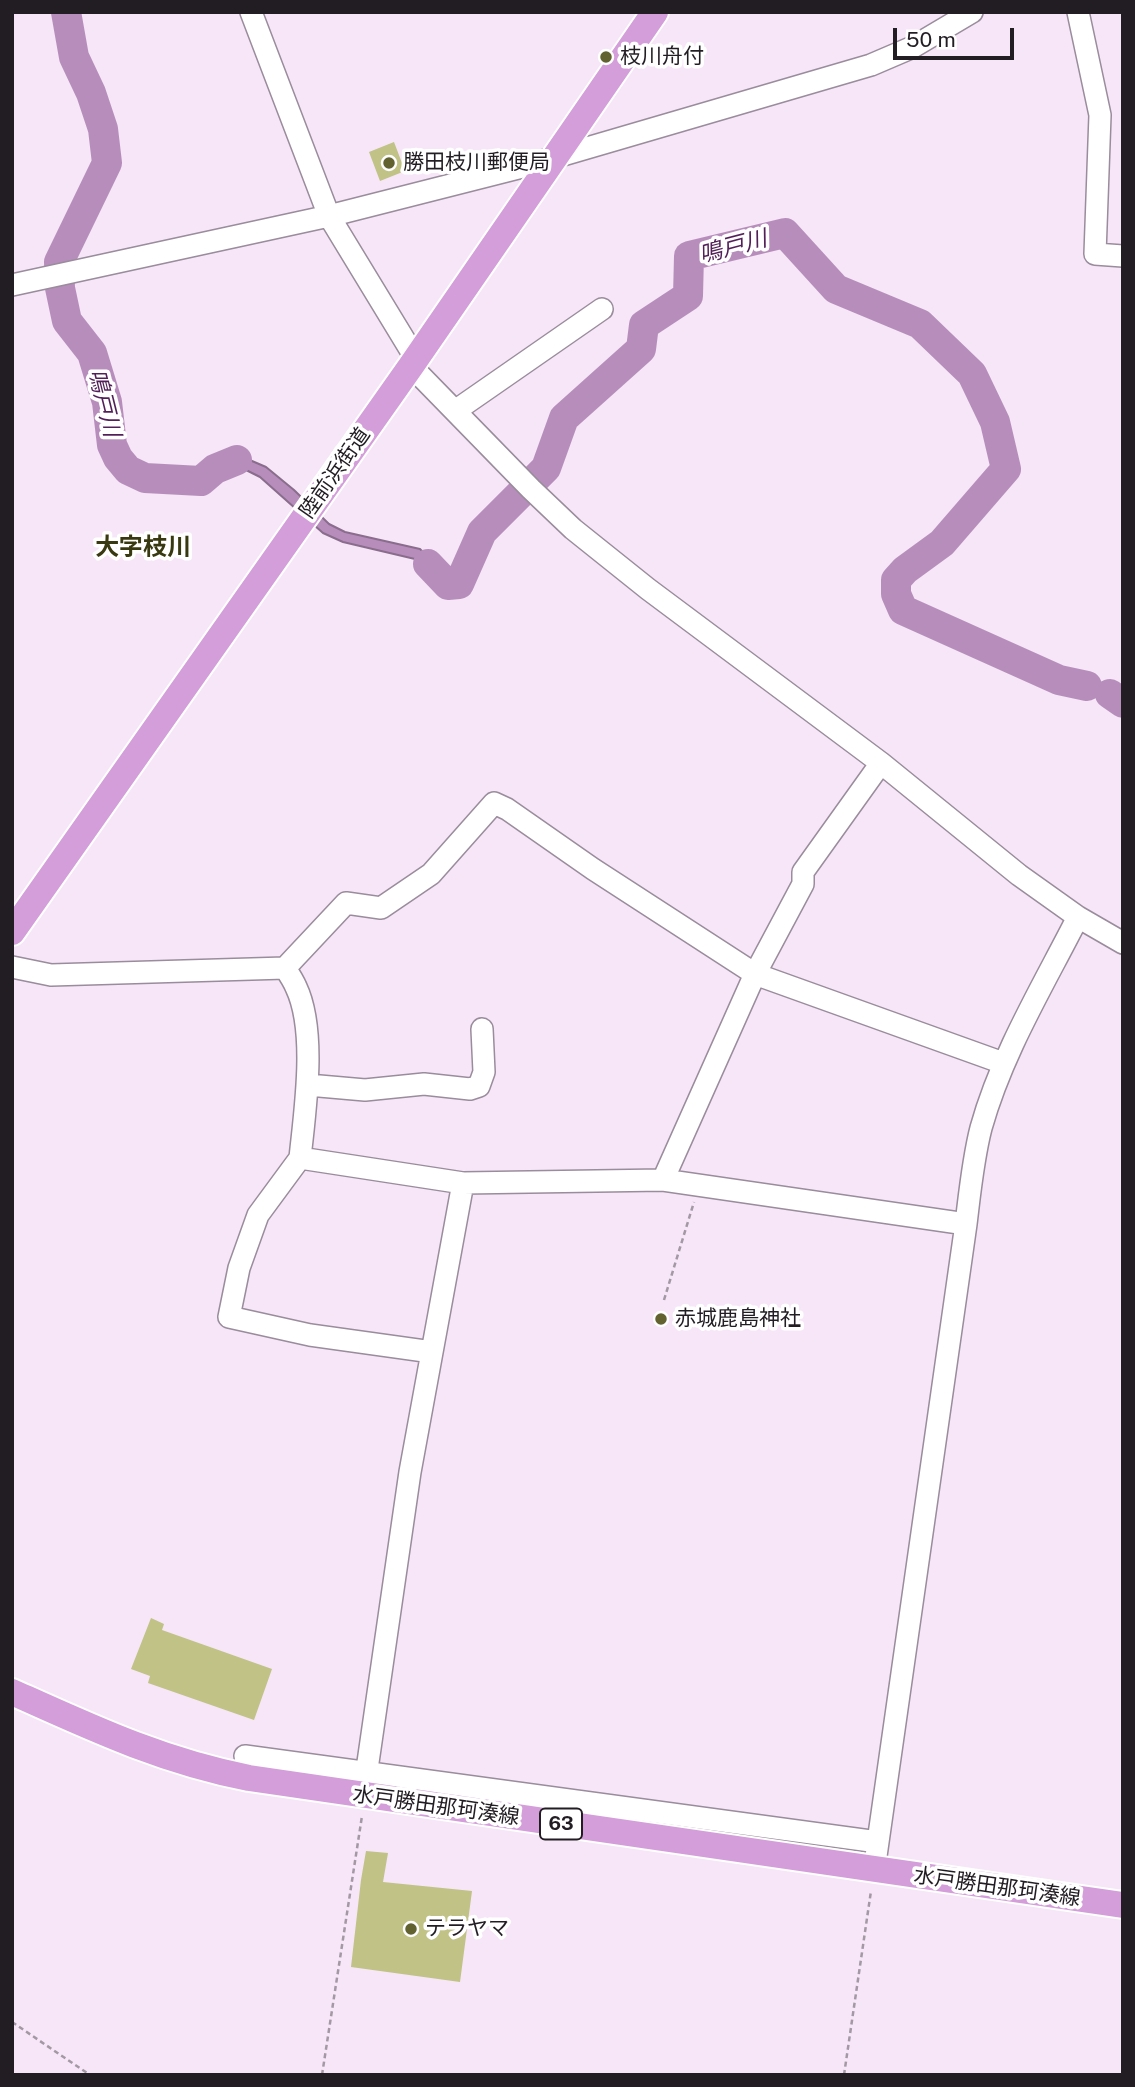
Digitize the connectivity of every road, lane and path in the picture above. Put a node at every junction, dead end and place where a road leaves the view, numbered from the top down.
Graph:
1 (251, 12) edge
2 (655, 12) edge
3 (972, 12) edge
4 (1078, 12) edge
5 (556, 156) junction
6 (328, 216) junction
7 (1123, 256) edge
8 (22, 283) edge
9 (602, 309) dead end
10 (413, 362) junction
11 (454, 411) junction
12 (881, 763) junction
13 (1078, 917) junction
14 (12, 932) edge
15 (1123, 943) edge
16 (12, 967) edge
17 (285, 968) junction
18 (755, 974) junction
19 (482, 1029) dead end
20 (1003, 1063) junction
21 (308, 1085) junction
22 (300, 1158) junction
23 (663, 1180) junction
24 (463, 1183) junction
25 (698, 1185) junction
26 (966, 1224) junction
27 (664, 1300) dead end
28 (432, 1352) junction
29 (12, 1692) edge
30 (245, 1756) dead end
31 (365, 1783) junction
32 (878, 1842) junction
33 (874, 1870) junction
34 (1123, 1905) edge
35 (12, 2022) edge
36 (90, 2075) edge
37 (322, 2075) edge
38 (844, 2075) edge

1 - 6 street
2 - 5 main road, 陸前浜街道
3 - 5 street
4 - 7 street
5 - 6 street
5 - 10 main road, 陸前浜街道
6 - 8 street
6 - 10 street
9 - 11 street
10 - 11 street
10 - 14 main road, 陸前浜街道
11 - 12 street
12 - 13 street
12 - 18 street
13 - 15 street
13 - 20 street
16 - 17 street
17 - 18 street
17 - 21 street
18 - 20 street
18 - 23 street
19 - 21 street
20 - 26 street
21 - 22 street
22 - 24 street
22 - 28 street
23 - 24 street
23 - 25 street
24 - 28 street
25 - 26 street
25 - 27 path
26 - 32 street
28 - 31 street
29 - 31 main road, 水戸勝田那珂湊線 / 63
30 - 31 street
31 - 32 street
31 - 33 main road, 水戸勝田那珂湊線 / 63
31 - 37 path
32 - 33 street
33 - 34 main road, 水戸勝田那珂湊線 / 63
33 - 38 path
35 - 36 path

